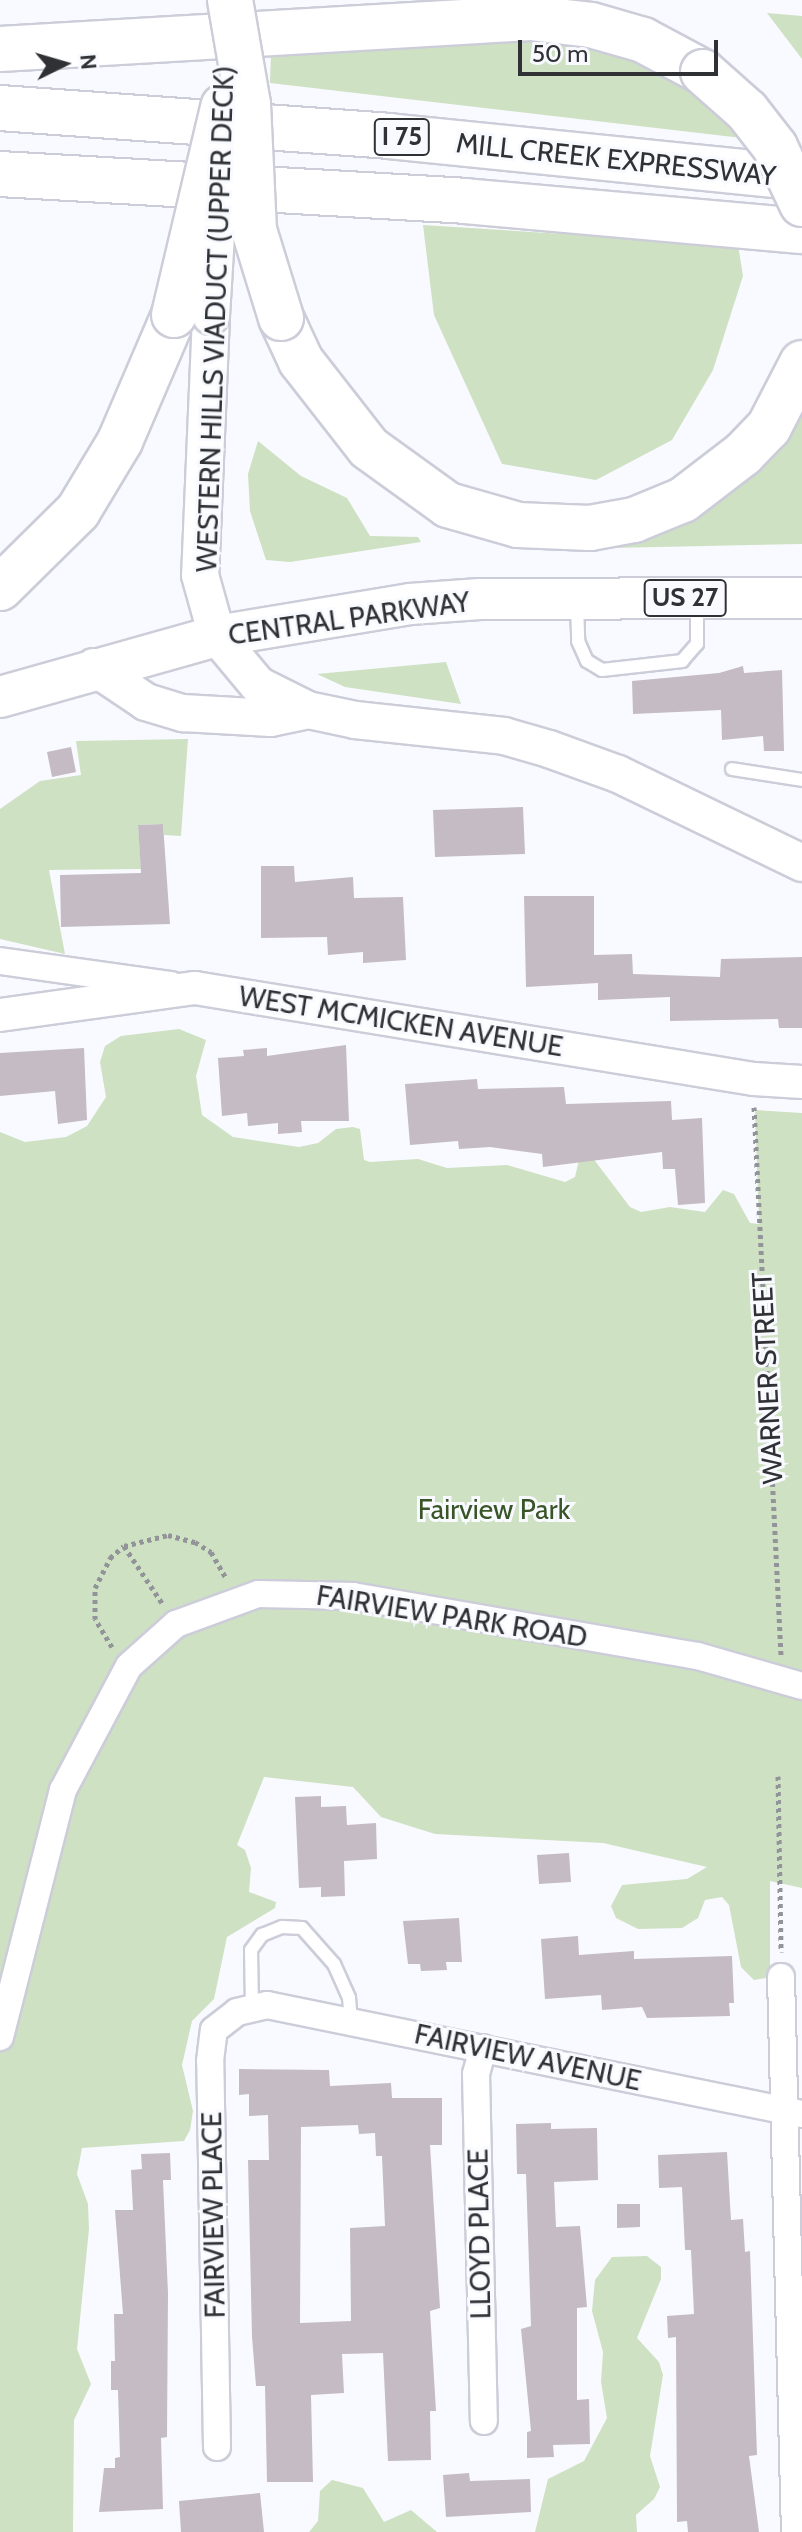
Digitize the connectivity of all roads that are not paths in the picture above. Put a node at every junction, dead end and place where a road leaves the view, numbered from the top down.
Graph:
1 (230, 0) edge
2 (0, 49) edge
3 (223, 107) joint
4 (0, 108) edge
5 (0, 174) edge
6 (802, 178) edge
7 (802, 204) edge
8 (802, 231) edge
9 (192, 315) junction
10 (802, 363) edge
11 (0, 588) edge
12 (577, 598) junction
13 (697, 598) junction
14 (802, 598) edge
15 (217, 636) junction
16 (94, 667) junction
17 (0, 697) edge
18 (308, 710) junction
19 (732, 769) dead end
20 (802, 780) edge
21 (802, 863) edge
22 (0, 961) edge
23 (195, 988) junction
24 (0, 1015) edge
25 (802, 1082) edge
26 (792, 1681) edge
27 (781, 1977) road end
28 (252, 2006) junction
29 (351, 2022) junction
30 (0, 2037) edge
31 (483, 2048) junction
32 (794, 2112) edge
33 (484, 2421) dead end
34 (217, 2447) dead end
35 (797, 2522) edge

1 - 3 main road, WESTERN HILLS VIADUCT (UPPER DECK), bridge
1 - 10 highway, bridge
2 - 7 highway, bridge
3 - 9 highway, bridge
4 - 6 highway, MILL CREEK EXPRESSWAY / I 75
5 - 8 highway
9 - 11 highway
9 - 15 main road, WESTERN HILLS VIADUCT (UPPER DECK)
12 - 13 main road, CENTRAL PARKWAY / US 27
12 - 13 lane
12 - 15 main road, CENTRAL PARKWAY / US 27
13 - 14 main road, CENTRAL PARKWAY / US 27
15 - 16 main road, CENTRAL PARKWAY / US 27
15 - 18 main road
16 - 17 main road, CENTRAL PARKWAY / US 27
16 - 18 main road
18 - 21 main road
19 - 20 lane
22 - 23 street
23 - 24 street, WEST MCMICKEN AVENUE
23 - 25 street, WEST MCMICKEN AVENUE
26 - 30 street, FAIRVIEW PARK ROAD
27 - 32 street
28 - 29 street, FAIRVIEW AVENUE
28 - 29 lane
28 - 34 street, FAIRVIEW PLACE
29 - 31 street, FAIRVIEW AVENUE
31 - 32 street, FAIRVIEW AVENUE
31 - 33 street, LLOYD PLACE
32 - 35 street

